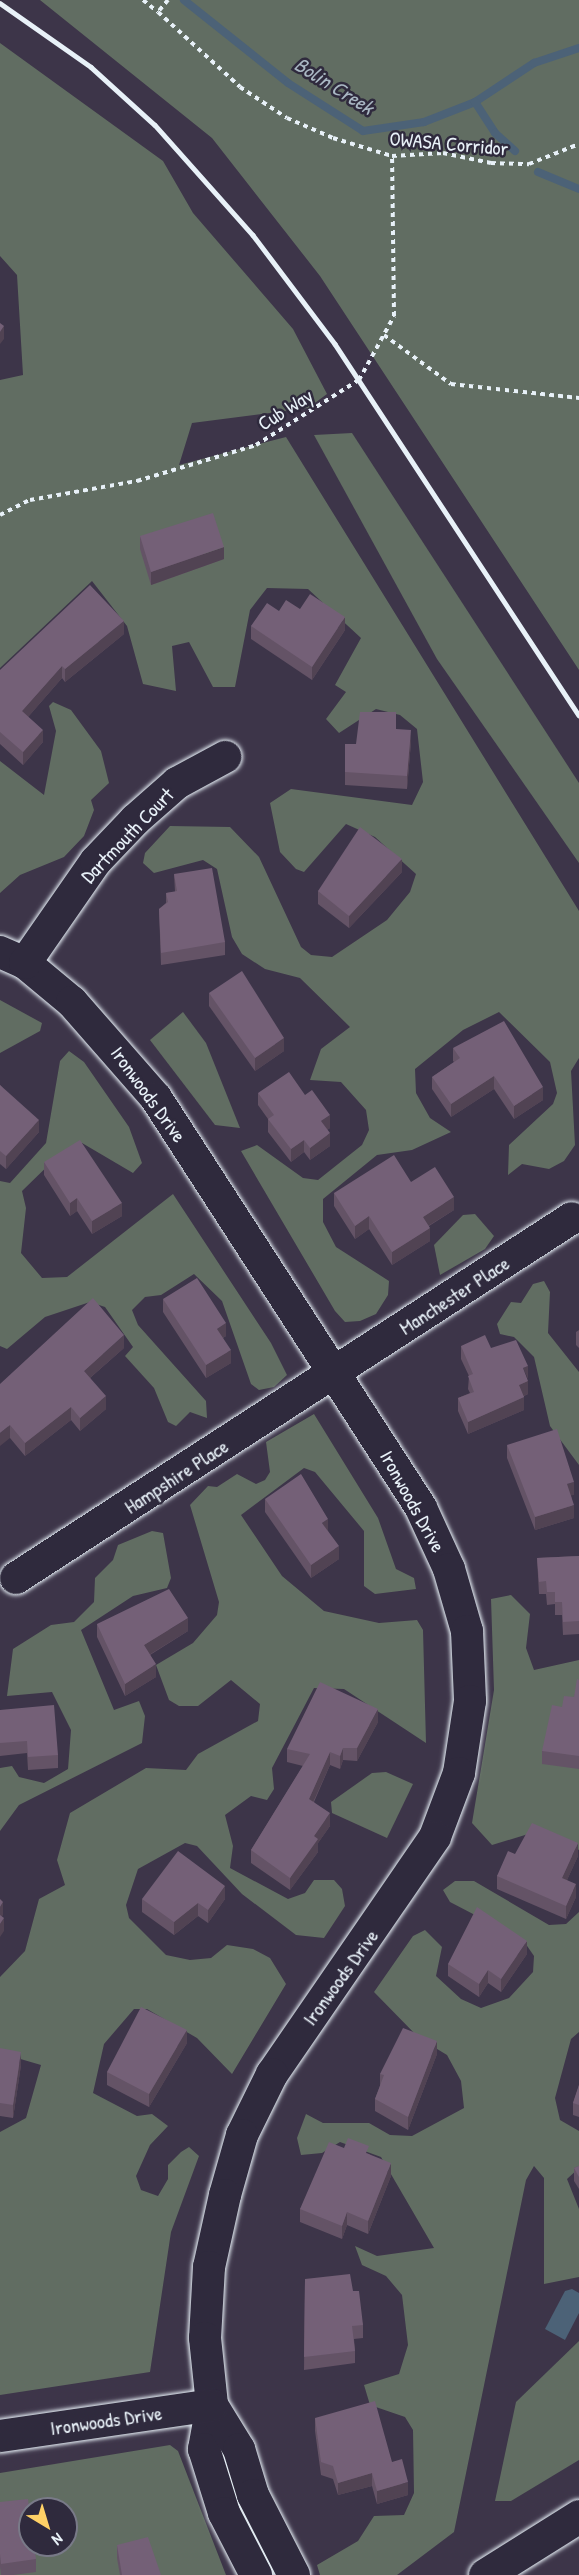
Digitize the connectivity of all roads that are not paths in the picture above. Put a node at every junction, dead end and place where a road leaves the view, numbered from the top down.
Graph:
1 (225, 758) dead end
2 (13, 957) edge
3 (572, 1218) dead end
4 (336, 1373) junction
5 (16, 1578) dead end
6 (212, 2405) junction
7 (0, 2436) edge
8 (579, 2516) edge
9 (256, 2575) edge
10 (294, 2575) edge
11 (485, 2575) edge

1 - 2 street, Dartmouth Court
2 - 4 street, Ironwoods Drive
3 - 4 street, Manchester Place
4 - 5 street, Hampshire Place
4 - 6 street, Ironwoods Drive
6 - 7 street, Ironwoods Drive
6 - 9 street, Ironwoods Drive
6 - 10 street, Ironwoods Drive
8 - 11 street

